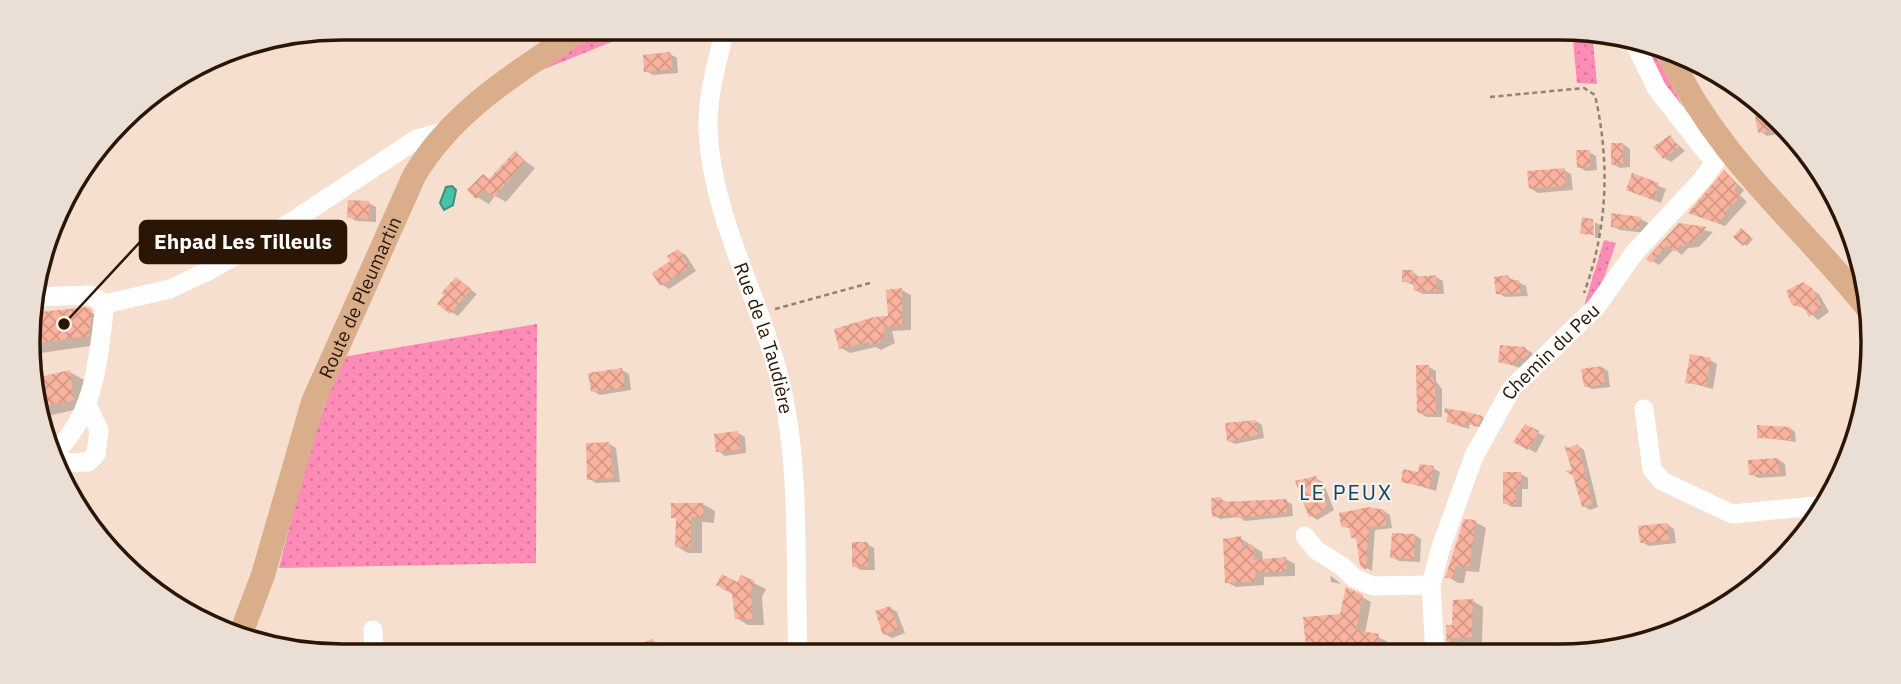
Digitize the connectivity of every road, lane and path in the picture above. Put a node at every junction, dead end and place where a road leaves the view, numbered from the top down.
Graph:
1 (565, 40) edge
2 (723, 40) edge
3 (1639, 51) edge
4 (1673, 63) edge
5 (1490, 97) dead end
6 (444, 132) junction
7 (1719, 155) junction
8 (870, 283) dead end
9 (44, 297) edge
10 (1857, 298) edge
11 (105, 304) junction
12 (759, 314) junction
13 (1575, 327) junction
14 (87, 405) junction
15 (1644, 409) dead end
16 (59, 446) edge
17 (66, 463) edge
18 (1812, 506) edge
19 (1306, 536) dead end
20 (1431, 585) junction
21 (243, 627) edge
22 (373, 630) dead end
23 (374, 644) edge
24 (798, 644) edge
25 (1434, 644) edge

1 - 6 main road, Route de Pleumartin
2 - 12 street, Rue de la Taudière
3 - 7 street
4 - 7 main road
5 - 13 path
6 - 11 street
6 - 21 main road, Route de Pleumartin
7 - 10 main road
7 - 13 street, Chemin du Peu
8 - 12 path
9 - 11 street
11 - 14 street
12 - 24 street, Rue de la Taudière
13 - 20 street, Chemin du Peu
14 - 16 street
14 - 17 street
15 - 18 street
19 - 20 street
20 - 25 street, Chemin du Peu
22 - 23 street

